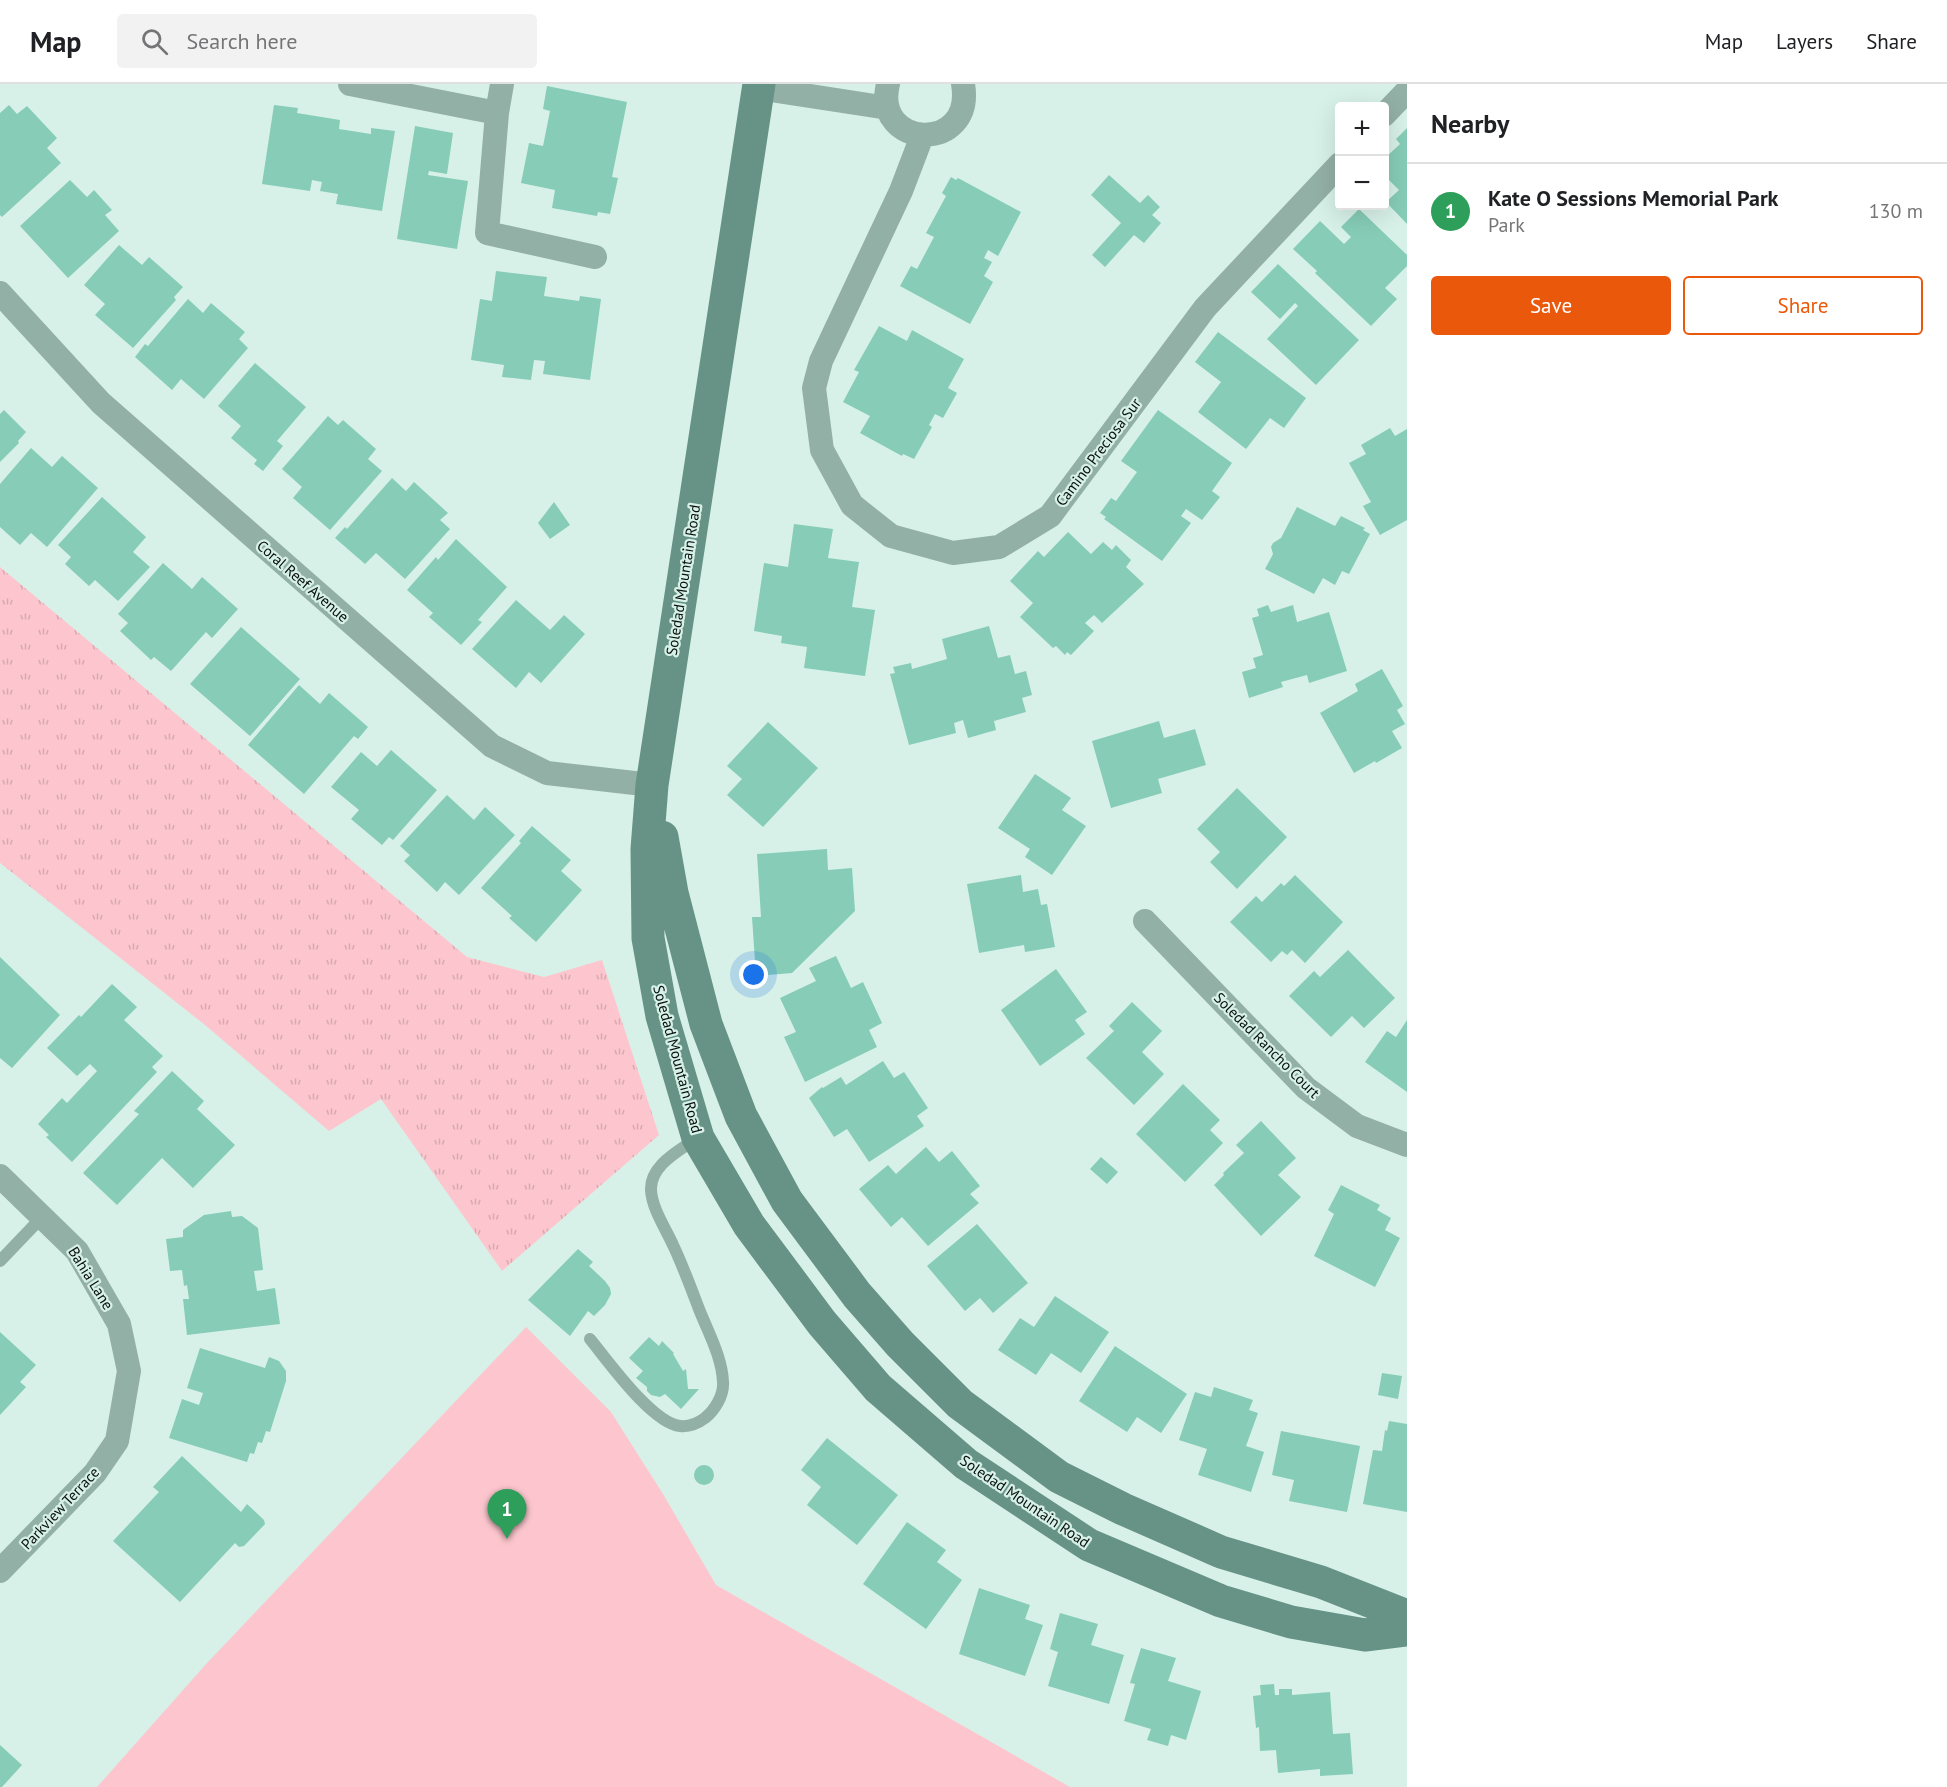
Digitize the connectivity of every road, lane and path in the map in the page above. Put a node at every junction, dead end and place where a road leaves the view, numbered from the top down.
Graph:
1 (350, 84) edge
2 (502, 84) edge
3 (888, 84) edge
4 (963, 84) edge
5 (759, 86) edge
6 (1407, 92) edge
7 (888, 108) junction
8 (1389, 111) edge
9 (497, 113) junction
10 (922, 136) junction
11 (1335, 169) edge
12 (595, 257) dead end
13 (0, 293) edge
14 (652, 785) junction
15 (1145, 921) dead end
16 (698, 1138) junction
17 (1407, 1145) edge
18 (0, 1176) edge
19 (43, 1216) junction
20 (0, 1261) edge
21 (590, 1338) dead end
22 (129, 1371) joint
23 (0, 1571) edge
24 (1407, 1616) edge
25 (1407, 1630) edge

1 - 9 street
2 - 9 street
3 - 7 street
4 - 10 street
5 - 7 street
5 - 14 main road, Soledad Mountain Road
6 - 8 street
7 - 10 street
9 - 12 street
10 - 11 street, Camino Preciosa Sur
13 - 14 street, Coral Reef Avenue
14 - 16 main road, Soledad Mountain Road
14 - 24 main road
15 - 17 street, Soledad Rancho Court
16 - 21 lane
16 - 25 main road, Soledad Mountain Road
18 - 19 street, Bahia Lane
19 - 20 lane
19 - 22 street, Bahia Lane
22 - 23 street, Parkview Terrace

